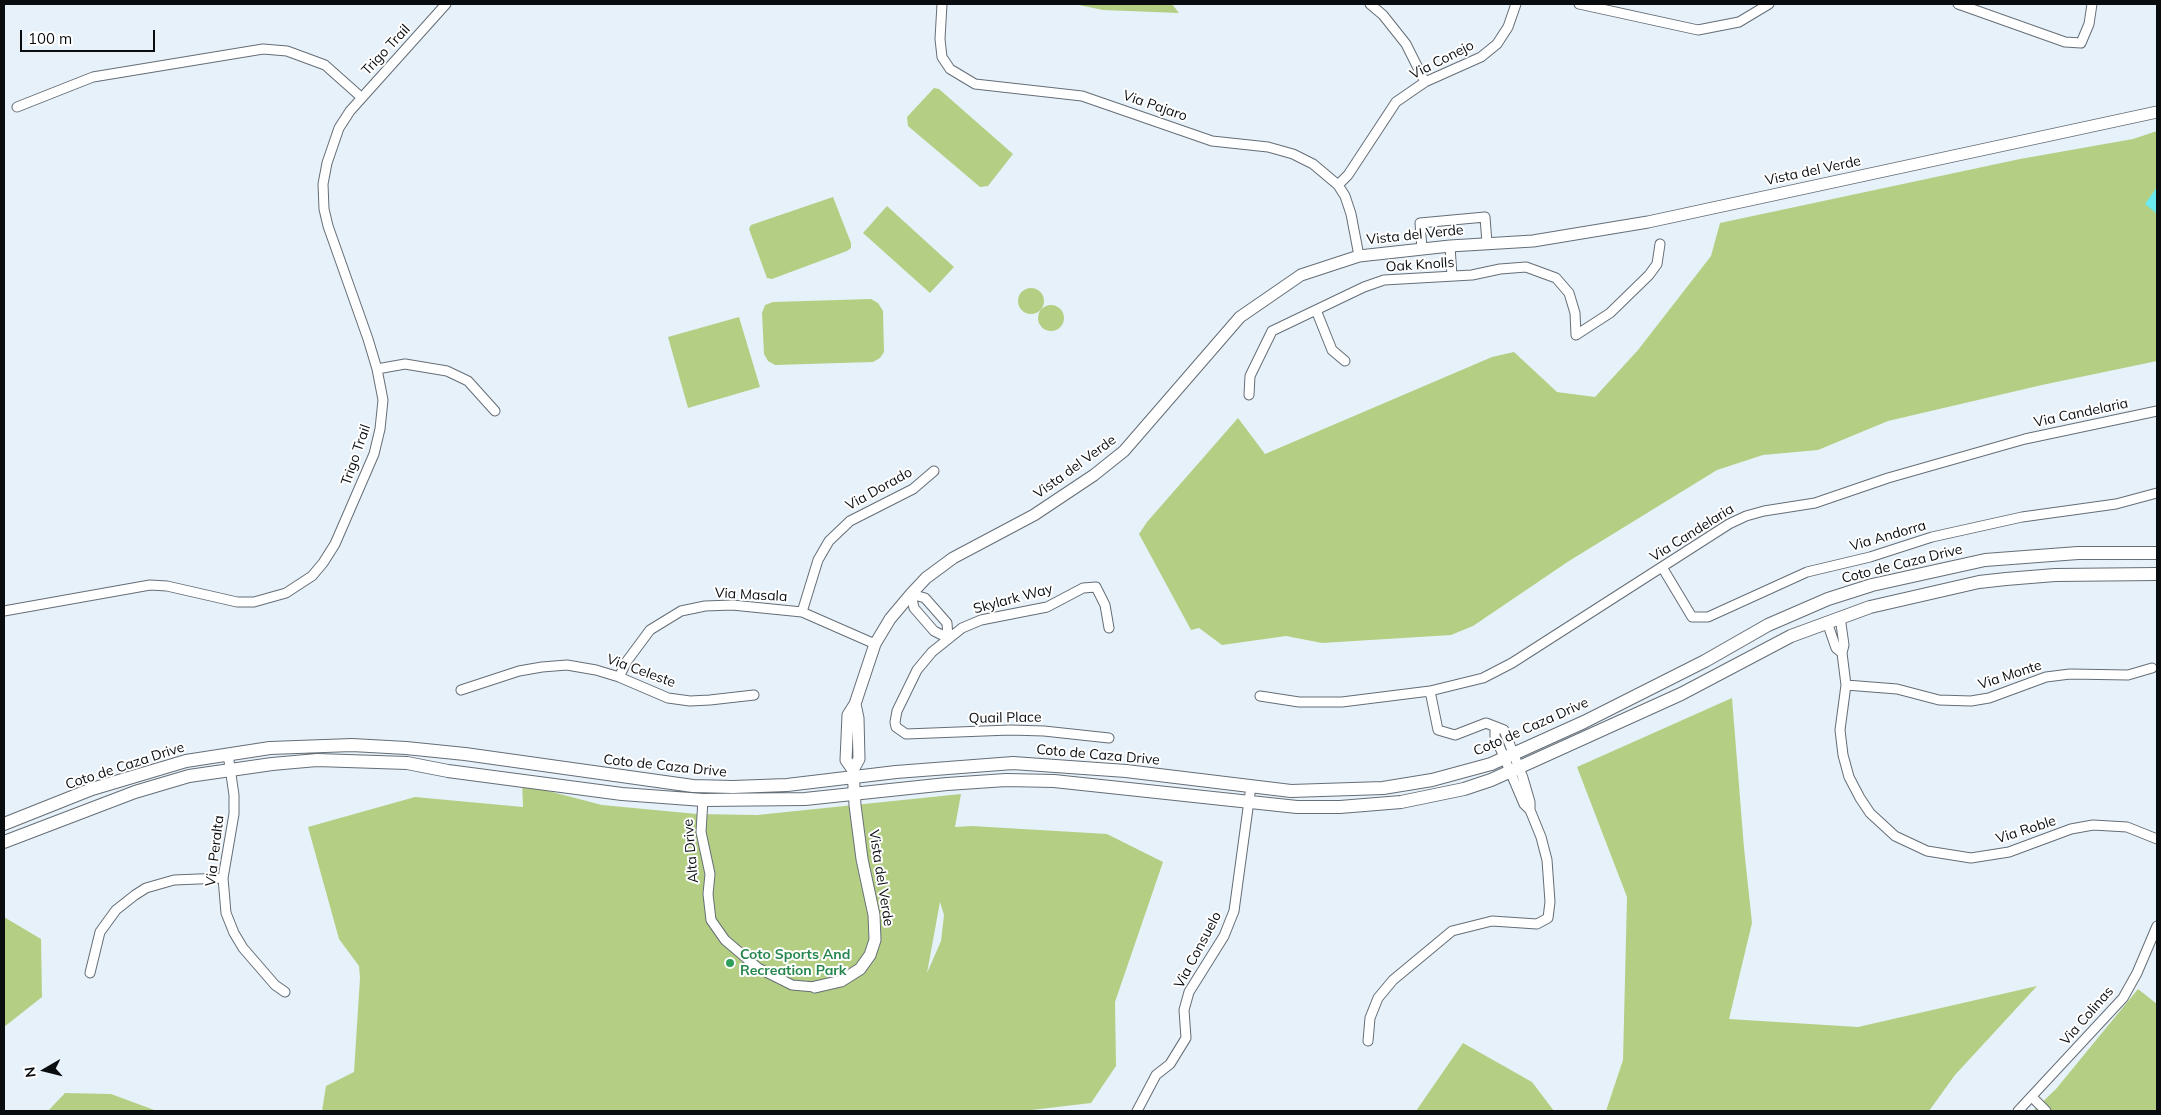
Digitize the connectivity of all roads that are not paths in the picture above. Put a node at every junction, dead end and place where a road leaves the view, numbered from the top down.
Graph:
1 (446, 4) edge
2 (942, 4) edge
3 (1370, 4) edge
4 (1516, 4) edge
5 (1578, 4) edge
6 (1769, 4) edge
7 (1958, 4) edge
8 (2092, 4) edge
9 (1426, 82) junction
10 (361, 97) junction
11 (17, 107) dead end
12 (2157, 112) edge
13 (1338, 185) junction
14 (1487, 243) junction
15 (1660, 244) dead end
16 (1450, 246) junction
17 (1422, 249) junction
18 (1359, 256) junction
19 (1452, 276) junction
20 (1316, 310) junction
21 (1345, 361) dead end
22 (378, 369) junction
23 (1249, 395) dead end
24 (495, 411) dead end
25 (2157, 411) edge
26 (934, 471) dead end
27 (2157, 493) edge
28 (2157, 553) edge
29 (1662, 567) junction
30 (2157, 574) edge
31 (910, 594) junction
32 (4, 612) edge
33 (802, 612) junction
34 (1840, 617) junction
35 (1827, 622) junction
36 (1109, 628) dead end
37 (948, 638) junction
38 (875, 644) junction
39 (1842, 653) junction
40 (2152, 668) dead end
41 (619, 677) junction
42 (1846, 685) junction
43 (461, 690) dead end
44 (1430, 691) junction
45 (754, 695) dead end
46 (1260, 696) dead end
47 (901, 732) joint
48 (1109, 738) dead end
49 (228, 754) junction
50 (1509, 755) junction
51 (1515, 769) junction
52 (230, 770) junction
53 (854, 774) junction
54 (1251, 786) junction
55 (855, 793) junction
56 (703, 800) junction
57 (1249, 804) junction
58 (4, 824) edge
59 (2157, 839) edge
60 (4, 842) edge
61 (223, 878) junction
62 (2157, 926) edge
63 (90, 974) dead end
64 (815, 987) joint
65 (285, 992) dead end
66 (1368, 1041) dead end
67 (2033, 1098) junction
68 (1137, 1111) edge
69 (2018, 1111) edge
70 (2046, 1111) edge

1 - 10 street, Trigo Trail
2 - 13 street, Via Pajaro
3 - 9 street
4 - 9 street, Via Conejo
5 - 6 street
7 - 8 street
9 - 13 street, Via Conejo
10 - 11 street
10 - 22 street, Trigo Trail
12 - 14 street, Vista del Verde
13 - 18 street, Via Pajaro
14 - 16 street, Vista del Verde
14 - 17 street
15 - 19 street, Oak Knolls
16 - 17 street, Vista del Verde
16 - 19 street
17 - 18 street, Vista del Verde
18 - 31 street, Vista del Verde
19 - 20 street, Oak Knolls
20 - 21 street
20 - 23 street, Oak Knolls
22 - 24 street
22 - 32 street, Trigo Trail
25 - 29 street, Via Candelaria
26 - 33 street, Via Dorado
27 - 29 street, Via Andorra
28 - 50 main road, Coto de Caza Drive
29 - 44 street, Via Candelaria
30 - 34 main road, Coto de Caza Drive
31 - 37 street
31 - 37 street
31 - 38 street, Vista del Verde
33 - 38 street, Via Masala
33 - 41 street, Via Masala
34 - 35 main road, Coto de Caza Drive
34 - 39 street, Via Roble
35 - 39 street, Via Roble
35 - 51 main road, Coto de Caza Drive
36 - 37 street, Skylark Way
37 - 47 street, Skylark Way
38 - 53 street, Vista del Verde
39 - 42 street, Via Roble
40 - 42 street, Via Monte
41 - 43 street, Via Celeste
41 - 45 street, Via Celeste
42 - 59 street, Via Roble
44 - 46 street, Via Candelaria
44 - 50 street
47 - 48 street, Quail Place
49 - 52 street, Via Peralta
49 - 53 main road, Coto de Caza Drive
49 - 58 main road, Coto de Caza Drive
50 - 51 street
50 - 54 main road, Coto de Caza Drive
51 - 57 main road, Coto de Caza Drive
51 - 66 street
52 - 56 main road, Coto de Caza Drive
52 - 60 main road, Coto de Caza Drive
52 - 61 street, Via Peralta
53 - 54 main road, Coto de Caza Drive
53 - 55 street, Vista del Verde
54 - 57 street, Via Consuelo
55 - 56 main road, Coto de Caza Drive
55 - 57 main road, Coto de Caza Drive
55 - 64 street, Vista del Verde
56 - 64 street, Alta Drive
57 - 68 street, Via Consuelo
61 - 63 street
61 - 65 street, Via Peralta
62 - 67 street, Via Colinas
67 - 69 street, Via Colinas
67 - 70 street

